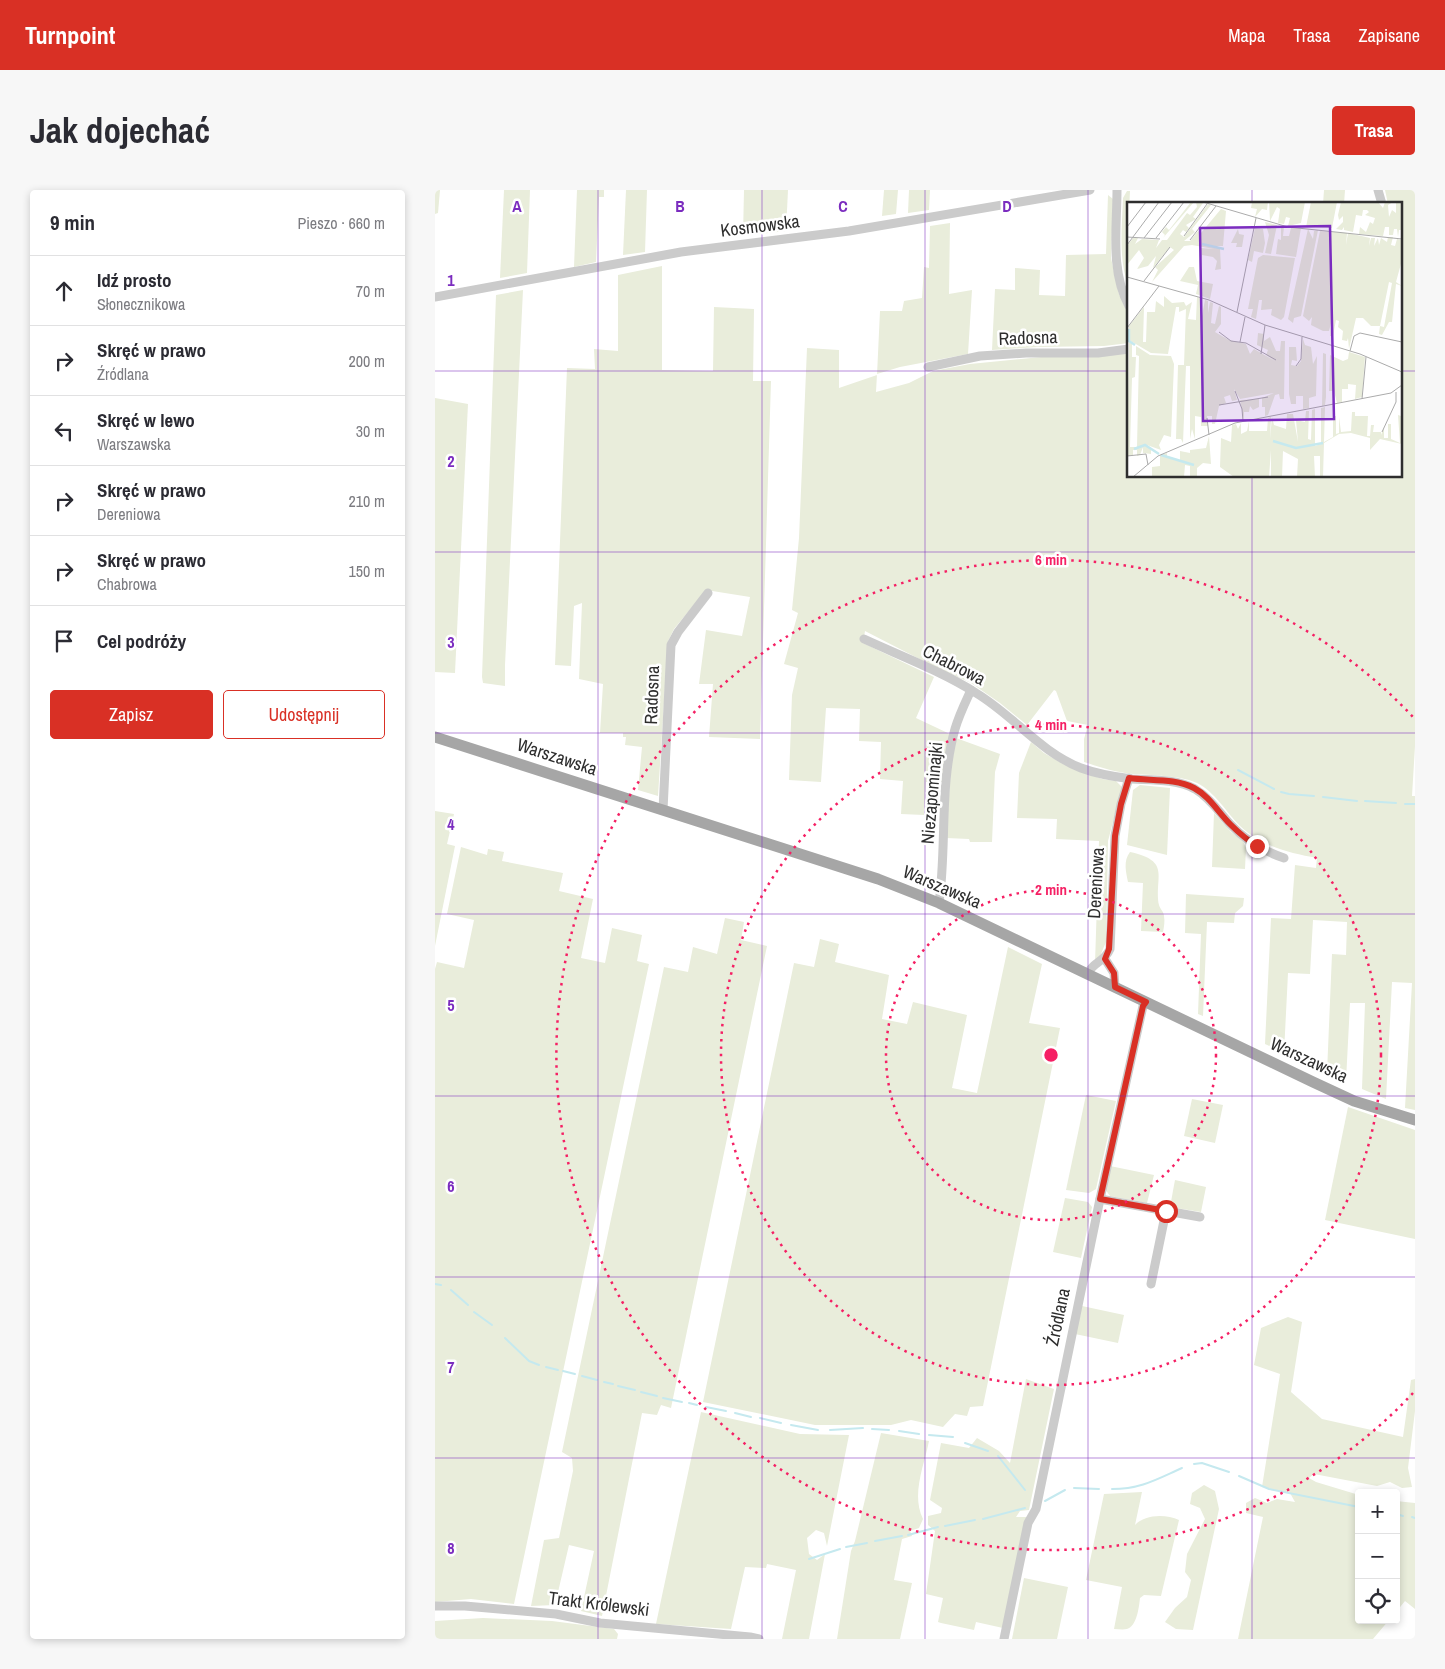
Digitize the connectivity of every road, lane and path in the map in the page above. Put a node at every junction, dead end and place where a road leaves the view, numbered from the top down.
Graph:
1 (1090, 190) edge
2 (1117, 190) edge
3 (435, 297) edge
4 (1127, 301) edge
5 (1127, 349) edge
6 (928, 367) dead end
7 (708, 593) dead end
8 (864, 639) dead end
9 (971, 690) junction
10 (435, 737) edge
11 (1129, 778) junction
12 (663, 810) junction
13 (1283, 858) dead end
14 (939, 903) junction
15 (1105, 959) junction
16 (1088, 974) junction
17 (1115, 987) junction
18 (1146, 1002) junction
19 (1415, 1120) edge
20 (1100, 1199) junction
21 (1166, 1211) junction
22 (1200, 1217) dead end
23 (1151, 1284) dead end
24 (435, 1606) edge
25 (759, 1639) edge
26 (1004, 1639) edge

1 - 3 street, Kosmowska
2 - 4 street
5 - 6 street, Radosna
7 - 12 street, Radosna
8 - 9 street, Chabrowa
9 - 11 street, Chabrowa
9 - 14 street, Niezapominajki
10 - 12 main road, Warszawska
11 - 13 street, Chabrowa
11 - 15 street, Dereniowa
12 - 14 main road, Warszawska
14 - 16 main road, Warszawska
15 - 16 street
15 - 17 street
16 - 17 main road, Warszawska
17 - 18 main road, Warszawska
18 - 19 main road, Warszawska
18 - 20 street, Źródlana
20 - 21 street
20 - 26 street, Źródlana
21 - 22 street
21 - 23 street
24 - 25 street, Trakt Królewski

